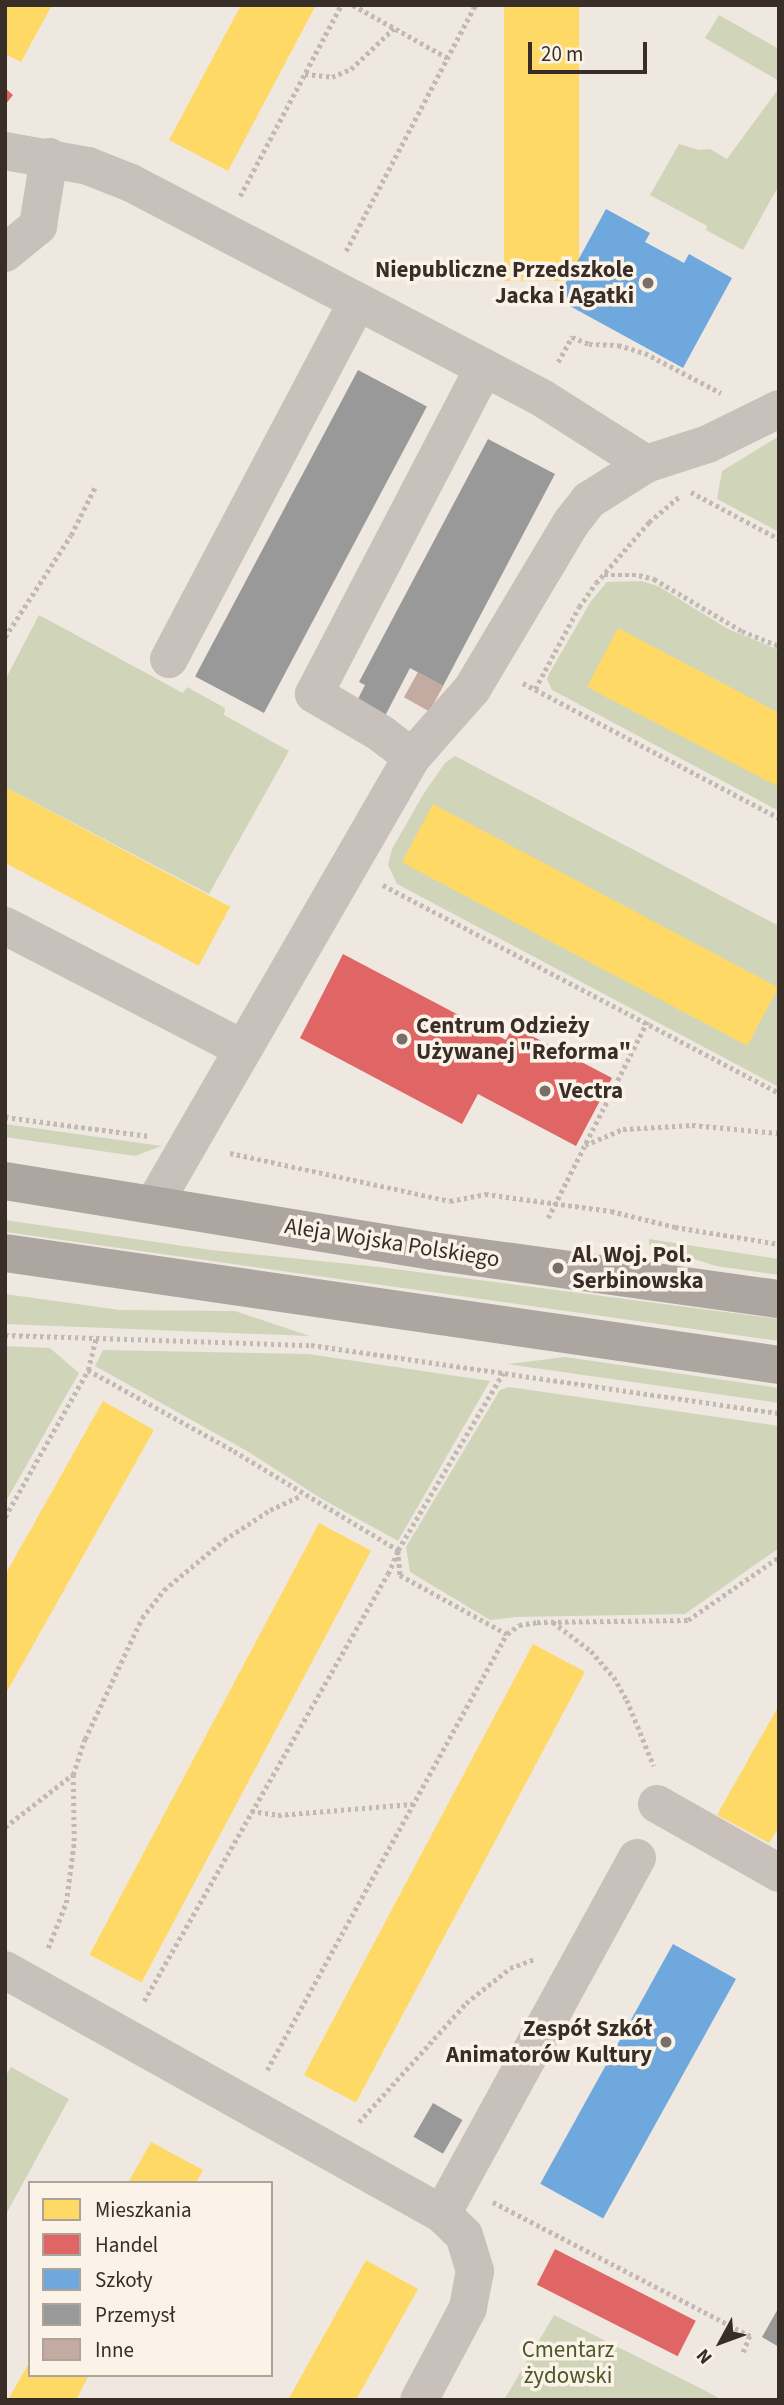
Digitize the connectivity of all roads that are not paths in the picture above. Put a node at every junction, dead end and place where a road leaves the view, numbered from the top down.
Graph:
1 (5, 151) edge
2 (49, 157) junction
3 (5, 253) edge
4 (341, 293) junction
5 (483, 369) junction
6 (779, 409) edge
7 (646, 464) junction
8 (169, 659) dead end
9 (412, 757) junction
10 (5, 926) edge
11 (242, 1048) junction
12 (5, 1181) edge
13 (154, 1204) junction
14 (5, 1253) edge
15 (779, 1299) edge
16 (779, 1365) edge
17 (657, 1804) road end
18 (637, 1858) dead end
19 (779, 1873) edge
20 (17, 1976) edge
21 (450, 2199) junction
22 (419, 2400) edge

1 - 2 street
2 - 3 street
2 - 4 street
4 - 5 street
4 - 8 street
5 - 7 street
5 - 9 street
6 - 7 street
7 - 9 street
9 - 11 street
10 - 11 street
11 - 13 street
12 - 13 main road, Aleja Wojska Polskiego
13 - 15 main road, Aleja Wojska Polskiego
14 - 16 main road
17 - 19 street
18 - 21 street
20 - 21 street
21 - 22 street

